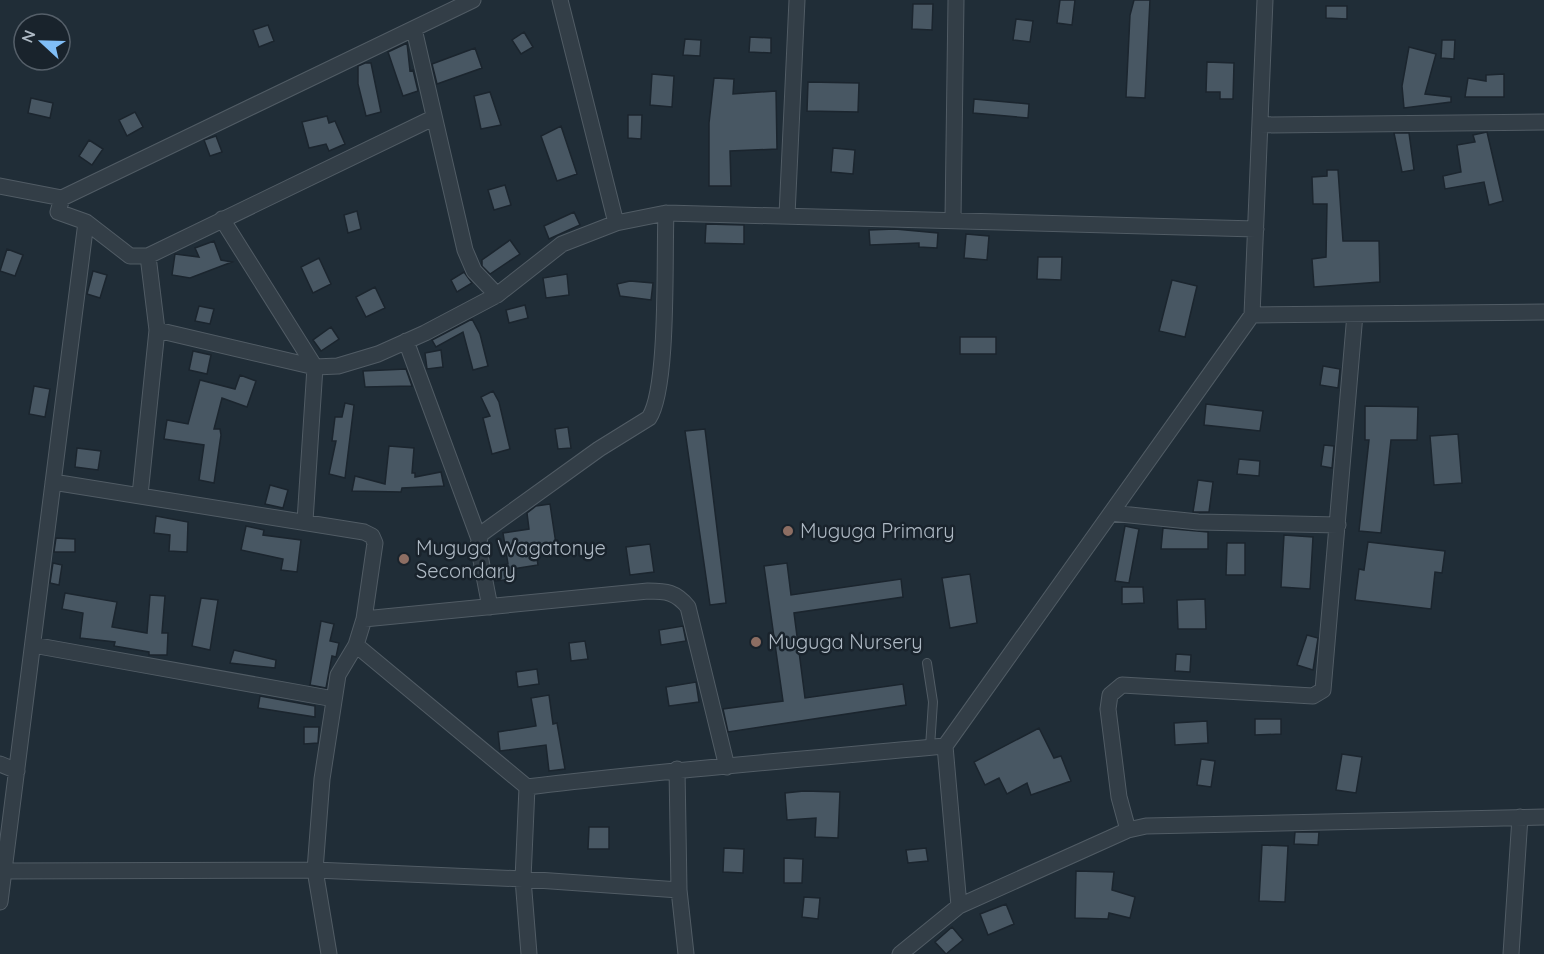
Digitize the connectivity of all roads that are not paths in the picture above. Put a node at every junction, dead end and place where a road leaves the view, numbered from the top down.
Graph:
1 (473, 0) edge
2 (560, 0) edge
3 (797, 0) edge
4 (956, 0) edge
5 (1265, 0) edge
6 (414, 29) junction
7 (433, 118) junction
8 (1544, 122) edge
9 (1260, 125) junction
10 (0, 186) edge
11 (62, 198) junction
12 (666, 213) junction
13 (787, 215) junction
14 (222, 219) junction
15 (953, 219) junction
16 (86, 222) junction
17 (616, 223) junction
18 (1256, 229) junction
19 (148, 256) junction
20 (497, 295) junction
21 (1544, 312) edge
22 (1355, 314) junction
23 (1252, 315) junction
24 (157, 330) junction
25 (406, 341) junction
26 (315, 367) junction
27 (53, 482) junction
28 (140, 495) junction
29 (1111, 513) junction
30 (305, 521) junction
31 (1338, 525) junction
32 (479, 539) junction
33 (490, 607) junction
34 (364, 619) junction
35 (33, 645) junction
36 (356, 645) junction
37 (927, 663) dead end
38 (334, 699) junction
39 (937, 747) junction
40 (0, 764) edge
41 (727, 767) junction
42 (677, 769) junction
43 (17, 771) junction
44 (527, 787) junction
45 (1520, 817) junction
46 (1544, 817) edge
47 (1128, 830) junction
48 (315, 870) junction
49 (4, 871) junction
50 (523, 879) junction
51 (679, 890) junction
52 (0, 902) edge
53 (958, 906) junction
54 (328, 954) edge
55 (529, 954) edge
56 (686, 954) edge
57 (900, 954) edge
58 (1511, 954) edge

1 - 6 street
2 - 17 street
3 - 13 street
4 - 15 street
5 - 9 street
6 - 7 street
6 - 11 street
7 - 14 street
7 - 20 street
8 - 9 street
9 - 18 street
10 - 11 street
11 - 16 street
12 - 13 street
12 - 17 street
12 - 32 street
13 - 15 street
14 - 19 street
14 - 26 street
15 - 18 street
16 - 19 street
16 - 27 street
17 - 20 street
18 - 23 street
19 - 24 street
20 - 25 street
21 - 22 street
22 - 23 street
22 - 31 street
23 - 29 street
24 - 26 street
24 - 28 street
25 - 26 street
25 - 32 street
26 - 30 street
27 - 28 street
27 - 35 street
28 - 30 street
29 - 31 street
29 - 39 street
30 - 34 street
31 - 47 street
32 - 33 street
33 - 34 street
33 - 41 street
34 - 36 street
35 - 38 street
35 - 43 street
36 - 38 street
36 - 44 street
37 - 39 lane
38 - 48 street
39 - 41 street
39 - 53 street
40 - 43 street
41 - 42 street
42 - 44 street
42 - 51 street
43 - 49 street
44 - 50 street
45 - 46 street
45 - 47 street
45 - 58 street
47 - 53 street
48 - 49 street
48 - 50 street
48 - 54 street
49 - 52 street
50 - 51 street
50 - 55 street
51 - 56 street
53 - 57 street

